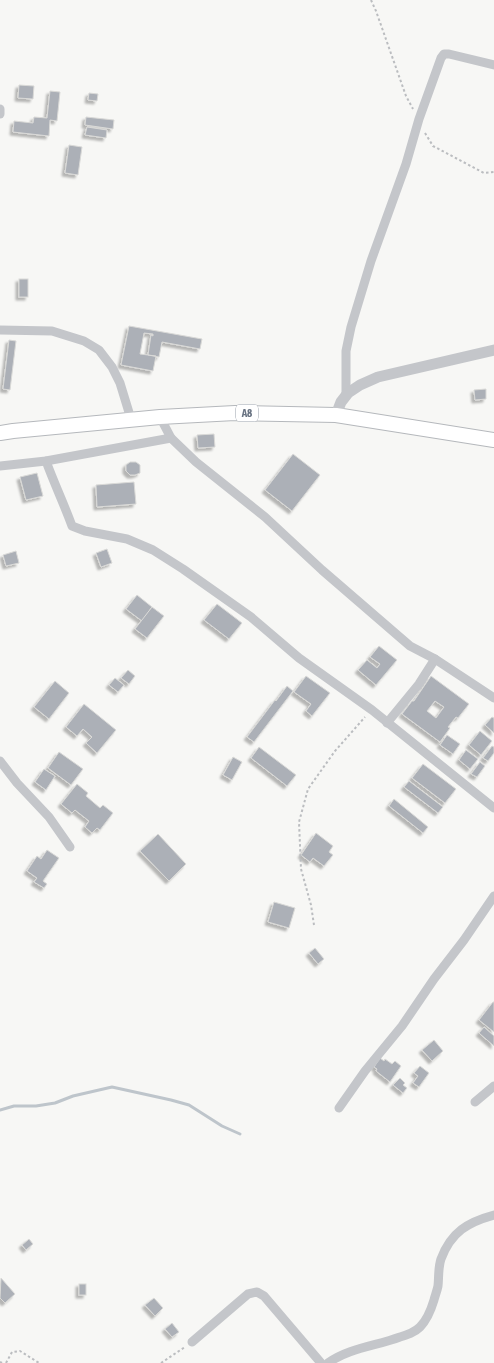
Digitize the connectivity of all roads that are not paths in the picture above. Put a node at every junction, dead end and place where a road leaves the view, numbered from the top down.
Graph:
1 (494, 65) edge
2 (0, 108) edge
3 (0, 114) edge
4 (0, 330) edge
5 (494, 350) edge
6 (346, 396) junction
7 (336, 415) junction
8 (160, 417) junction
9 (131, 419) junction
10 (0, 433) edge
11 (171, 438) junction
12 (494, 440) edge
13 (46, 461) junction
14 (0, 466) edge
15 (435, 659) junction
16 (494, 698) edge
17 (388, 722) junction
18 (0, 761) edge
19 (494, 808) edge
20 (70, 847) dead end
21 (494, 896) edge
22 (494, 1086) edge
23 (476, 1102) dead end
24 (338, 1108) dead end
25 (494, 1215) edge
26 (192, 1342) road end
27 (320, 1363) edge
28 (328, 1363) edge

1 - 6 street
2 - 3 street
4 - 9 street
5 - 6 street
6 - 7 street
7 - 8 main road, A8
7 - 12 main road, A8
8 - 9 main road, A8
8 - 11 street
9 - 10 main road, A8
11 - 13 street
11 - 15 street
13 - 14 street
13 - 17 street
15 - 16 street
15 - 17 street
17 - 19 street
18 - 20 street
21 - 24 street
22 - 23 street
25 - 28 street
26 - 27 street

